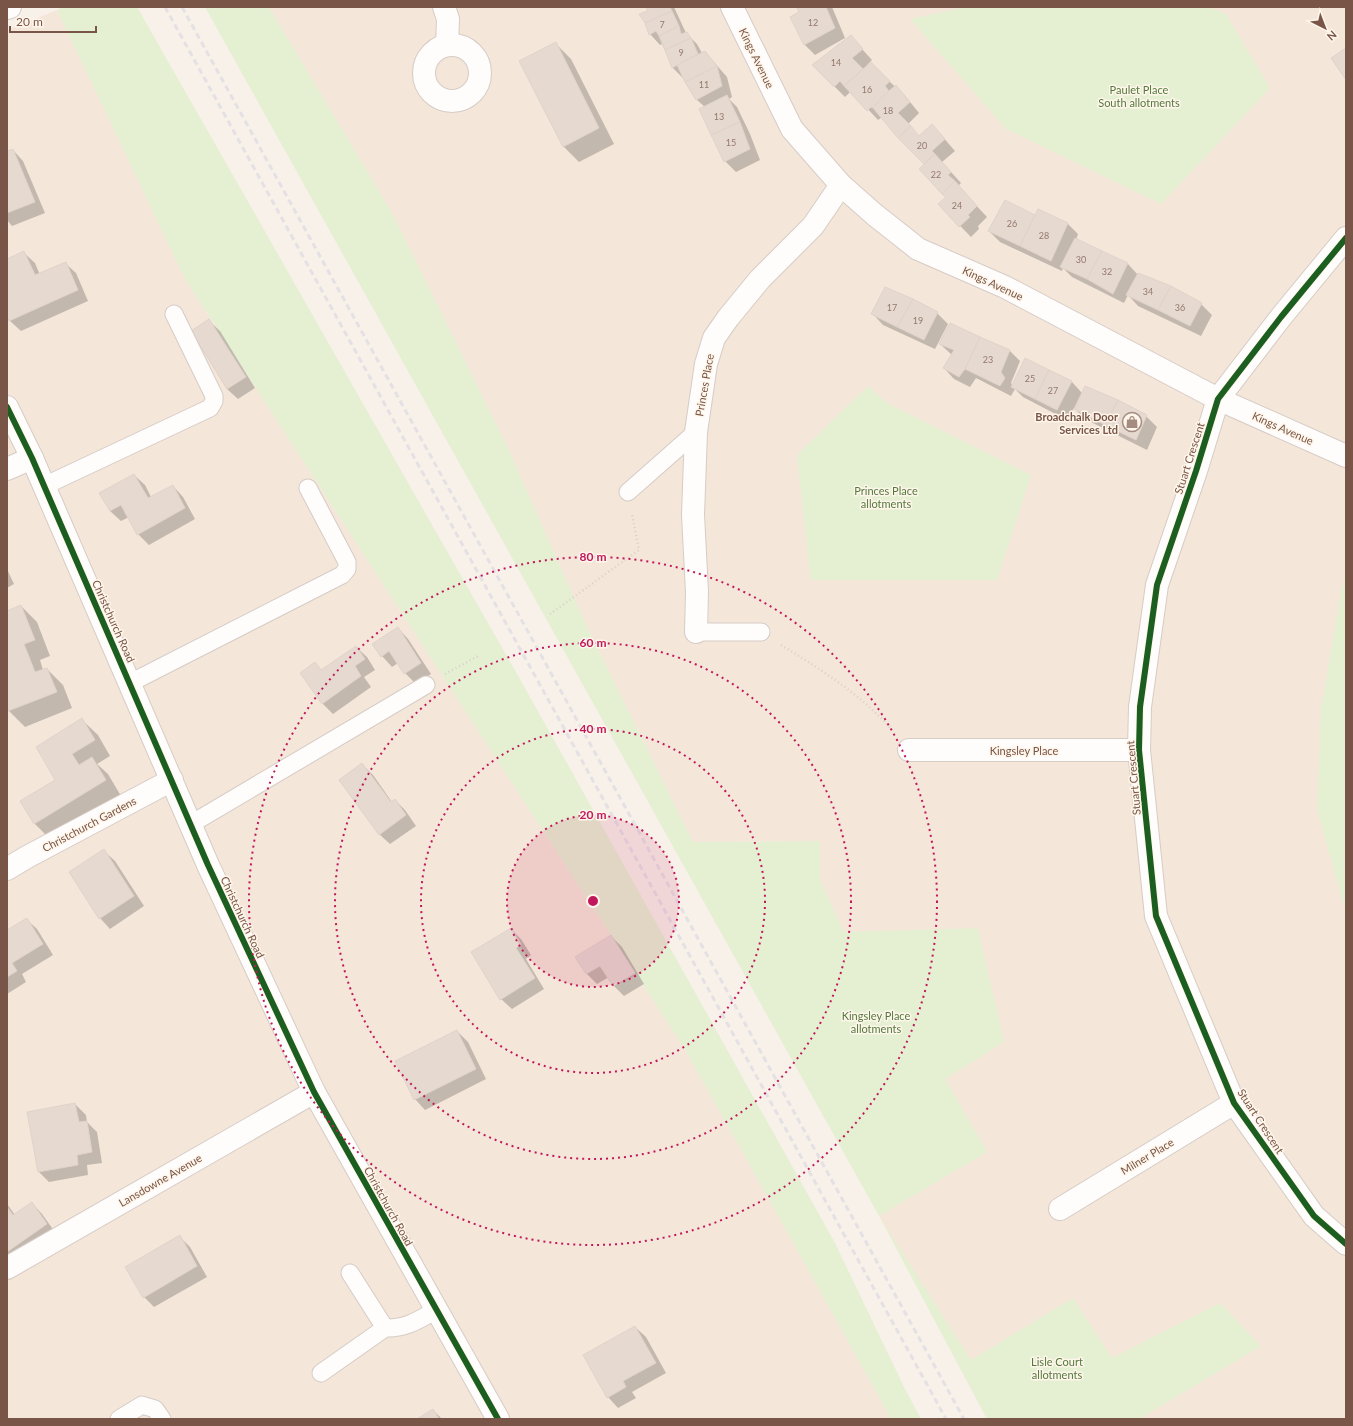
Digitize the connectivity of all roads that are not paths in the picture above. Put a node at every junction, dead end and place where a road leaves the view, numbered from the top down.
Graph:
1 (444, 7) edge
2 (732, 7) edge
3 (447, 45) dead end
4 (841, 185) junction
5 (1346, 238) edge
6 (174, 314) dead end
7 (1218, 400) junction
8 (7, 407) edge
9 (696, 432) junction
10 (1346, 456) edge
11 (32, 458) junction
12 (7, 469) edge
13 (44, 486) junction
14 (308, 488) dead end
15 (628, 492) road end
16 (696, 632) joint
17 (761, 632) road end
18 (130, 683) junction
19 (426, 685) road end
20 (910, 750) road end
21 (1139, 750) junction
22 (172, 780) junction
23 (191, 824) junction
24 (7, 869) edge
25 (314, 1092) junction
26 (1234, 1103) junction
27 (1060, 1209) dead end
28 (1346, 1244) edge
29 (7, 1268) edge
30 (350, 1273) dead end
31 (436, 1310) junction
32 (385, 1328) junction
33 (321, 1374) dead end
34 (118, 1419) edge
35 (162, 1419) edge
36 (498, 1419) edge

1 - 3 street
2 - 4 street, Kings Avenue
4 - 7 street, Kings Avenue
4 - 9 street, Princes Place
5 - 7 street, Stuart Crescent
6 - 13 lane
7 - 10 street, Kings Avenue
7 - 21 street, Stuart Crescent
8 - 11 street, Christchurch Road
9 - 15 lane
9 - 16 street, Princes Place
11 - 12 street
11 - 13 street, Christchurch Road
13 - 18 street, Christchurch Road
14 - 18 lane
16 - 17 lane
18 - 22 street, Christchurch Road
19 - 23 lane
20 - 21 street, Kingsley Place
21 - 26 street, Stuart Crescent
22 - 23 street, Christchurch Road
22 - 24 street, Christchurch Gardens
23 - 25 street, Christchurch Road
25 - 29 street, Lansdowne Avenue
25 - 31 street, Christchurch Road
26 - 27 street, Milner Place
26 - 28 street, Stuart Crescent
30 - 32 lane
31 - 32 lane
31 - 36 street, Christchurch Road
32 - 33 lane
34 - 35 lane

